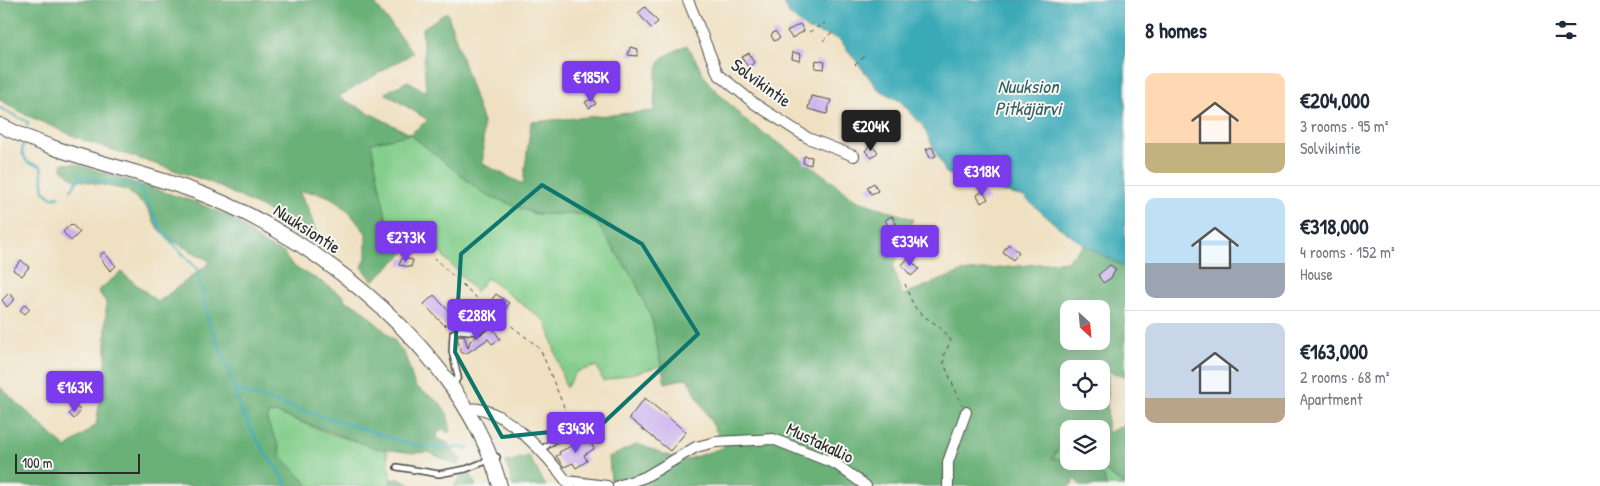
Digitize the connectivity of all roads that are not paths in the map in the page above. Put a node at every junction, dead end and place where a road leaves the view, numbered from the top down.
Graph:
1 (688, 0) edge
2 (0, 125) edge
3 (854, 156) dead end
4 (498, 318) road end
5 (452, 386) junction
6 (468, 409) junction
7 (966, 412) road end
8 (583, 420) dead end
9 (542, 449) junction
10 (494, 458) junction
11 (397, 467) dead end
12 (568, 484) edge
13 (500, 486) edge
14 (607, 486) edge
15 (618, 486) edge
16 (866, 486) edge
17 (948, 486) edge

1 - 3 street, Solvikintie
2 - 5 street, Nuuksiontie
4 - 5 lane
5 - 6 street, Nuuksiontie
6 - 9 street
6 - 10 street, Nuuksiontie
7 - 17 street
8 - 9 lane
9 - 12 street
10 - 11 lane
10 - 13 street, Nuuksiontie
12 - 14 street
15 - 16 street, Mustakallio

